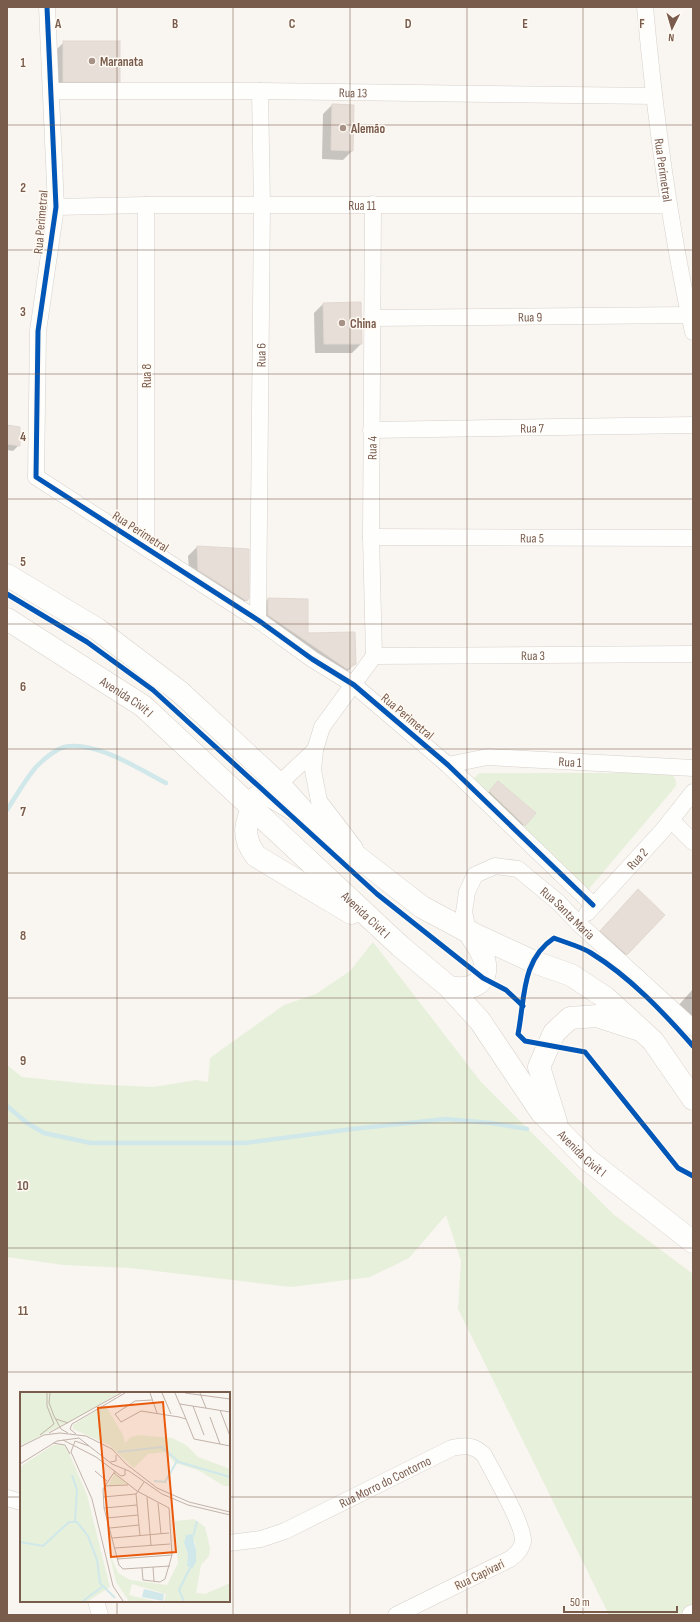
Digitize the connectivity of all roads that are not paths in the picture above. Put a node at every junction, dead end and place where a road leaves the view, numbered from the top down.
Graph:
1 (47, 7) edge
2 (645, 7) edge
3 (260, 91) junction
4 (52, 92) junction
5 (654, 96) junction
6 (372, 204) junction
7 (146, 205) junction
8 (262, 205) junction
9 (668, 205) junction
10 (56, 207) junction
11 (689, 315) junction
12 (372, 318) junction
13 (693, 332) edge
14 (693, 425) edge
15 (371, 430) junction
16 (372, 537) junction
17 (693, 538) edge
18 (146, 547) junction
19 (7, 575) edge
20 (7, 619) edge
21 (258, 620) junction
22 (693, 654) edge
23 (374, 656) junction
24 (354, 685) junction
25 (314, 750) junction
26 (448, 765) junction
27 (693, 768) edge
28 (279, 784) junction
29 (693, 792) edge
30 (253, 807) junction
31 (671, 820) junction
32 (316, 824) junction
33 (693, 842) edge
34 (369, 866) junction
35 (593, 905) junction
36 (578, 923) junction
37 (468, 931) junction
38 (400, 946) junction
39 (449, 987) junction
40 (693, 1028) edge
41 (644, 1032) junction
42 (693, 1099) edge
43 (559, 1130) junction
44 (693, 1242) edge
45 (7, 1498) edge
46 (20, 1502) edge
47 (512, 1508) joint
48 (230, 1544) edge
49 (96, 1602) edge
50 (100, 1615) edge
51 (396, 1615) edge

1 - 4 street, Rua Perimetral
2 - 5 street, Rua Perimetral
3 - 4 street, Rua 13
3 - 5 street, Rua 13
3 - 8 street, Rua 6
4 - 10 street, Rua Perimetral
5 - 9 street, Rua Perimetral
6 - 8 street, Rua 11
6 - 9 street, Rua 11
6 - 12 street, Rua 4
7 - 8 street, Rua 11
7 - 10 street, Rua 11
7 - 18 street, Rua 8
8 - 21 street, Rua 6
9 - 11 street, Rua Perimetral
10 - 18 street, Rua Perimetral
11 - 12 street, Rua 9
11 - 13 street, Rua Perimetral
12 - 15 street, Rua 4
14 - 15 street, Rua 7
15 - 16 street, Rua 4
16 - 17 street, Rua 5
16 - 23 street, Rua 4
18 - 21 street, Rua Perimetral
19 - 28 main road
20 - 30 main road, Avenida Civit I
21 - 24 street, Rua Perimetral
22 - 23 street, Rua 3
23 - 24 street
24 - 25 street
24 - 26 street, Rua Perimetral
25 - 28 street
25 - 34 street
26 - 27 street, Rua 1
26 - 35 street, Rua Perimetral
28 - 32 main road
29 - 31 street, Rua 2
30 - 32 main road
30 - 38 main road, Avenida Civit I
30 - 38 main road
31 - 33 street
31 - 35 street, Rua 2
32 - 34 main road
34 - 37 main road
35 - 36 street, Rua 2
36 - 37 street, Rua Santa Maria
36 - 40 street, Rua Santa Maria
37 - 39 main road
37 - 41 main road
38 - 39 main road, Avenida Civit I
39 - 43 main road, Avenida Civit I
41 - 42 main road
41 - 43 main road
43 - 44 main road, Avenida Civit I
45 - 46 street
47 - 48 street, Rua Morro do Contorno
47 - 51 street, Rua Capivari
49 - 50 street

